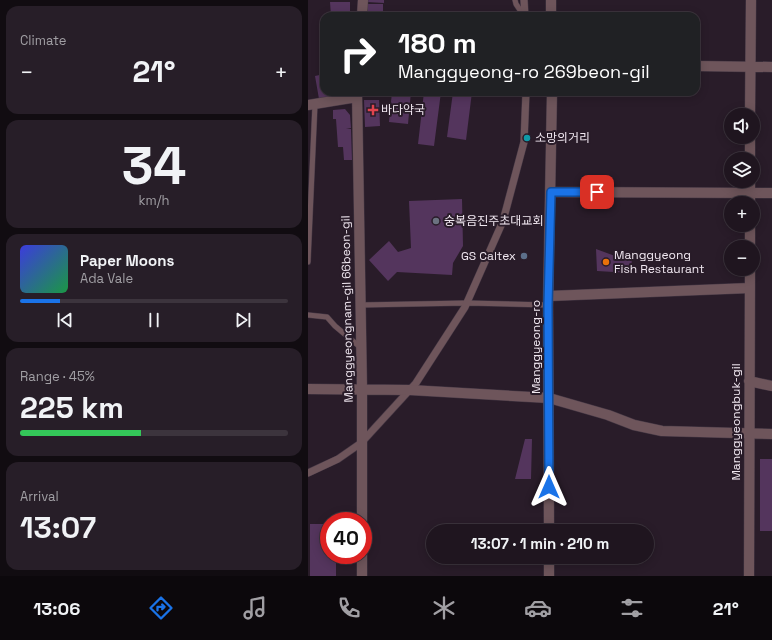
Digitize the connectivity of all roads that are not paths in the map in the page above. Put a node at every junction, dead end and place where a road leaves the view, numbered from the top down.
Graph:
1 (362, 0) edge
2 (515, 0) edge
3 (524, 0) edge
4 (551, 0) edge
5 (751, 0) edge
6 (362, 12) edge
7 (522, 12) edge
8 (525, 12) edge
9 (552, 12) edge
10 (700, 66) edge
11 (750, 66) junction
12 (772, 67) edge
13 (348, 96) edge
14 (357, 96) edge
15 (526, 96) edge
16 (552, 96) edge
17 (312, 104) edge
18 (750, 108) edge
19 (551, 192) junction
20 (772, 193) edge
21 (759, 196) edge
22 (724, 197) edge
23 (308, 262) edge
24 (750, 276) edge
25 (750, 288) junction
26 (549, 301) junction
27 (467, 303) junction
28 (360, 305) junction
29 (308, 315) edge
30 (361, 348) junction
31 (749, 381) junction
32 (772, 386) edge
33 (308, 389) edge
34 (362, 389) junction
35 (410, 390) junction
36 (549, 398) junction
37 (749, 434) junction
38 (772, 434) edge
39 (361, 443) junction
40 (308, 473) edge
41 (362, 512) edge
42 (549, 524) edge
43 (362, 564) edge
44 (549, 564) edge
45 (362, 576) edge
46 (549, 576) edge
47 (749, 576) edge

1 - 6 street
2 - 7 lane
3 - 8 street
4 - 9 street
5 - 11 street
10 - 11 street
11 - 12 street
11 - 18 street
13 - 17 street
14 - 28 street, Manggyeongnam-gil 66beon-gil
15 - 27 street
16 - 19 street, Manggyeong-ro
17 - 23 lane
19 - 22 street
19 - 26 street, Manggyeong-ro
20 - 21 street
24 - 25 street, Manggyeongbuk-gil
25 - 26 street
25 - 31 street, Manggyeongbuk-gil
26 - 27 lane
26 - 36 street, Manggyeong-ro
27 - 28 lane
27 - 35 street
28 - 30 street, Manggyeongnam-gil 66beon-gil
29 - 30 lane
30 - 34 street, Manggyeongnam-gil 66beon-gil
31 - 32 street
31 - 37 street, Manggyeongbuk-gil
33 - 34 street
34 - 35 street
34 - 39 street, Manggyeongnam-gil 66beon-gil
35 - 36 street
35 - 39 street
36 - 37 street
36 - 42 street, Manggyeong-ro
37 - 38 street
37 - 47 street, Manggyeongbuk-gil
39 - 40 street
39 - 41 street, Manggyeongnam-gil 66beon-gil
43 - 45 street
44 - 46 street

